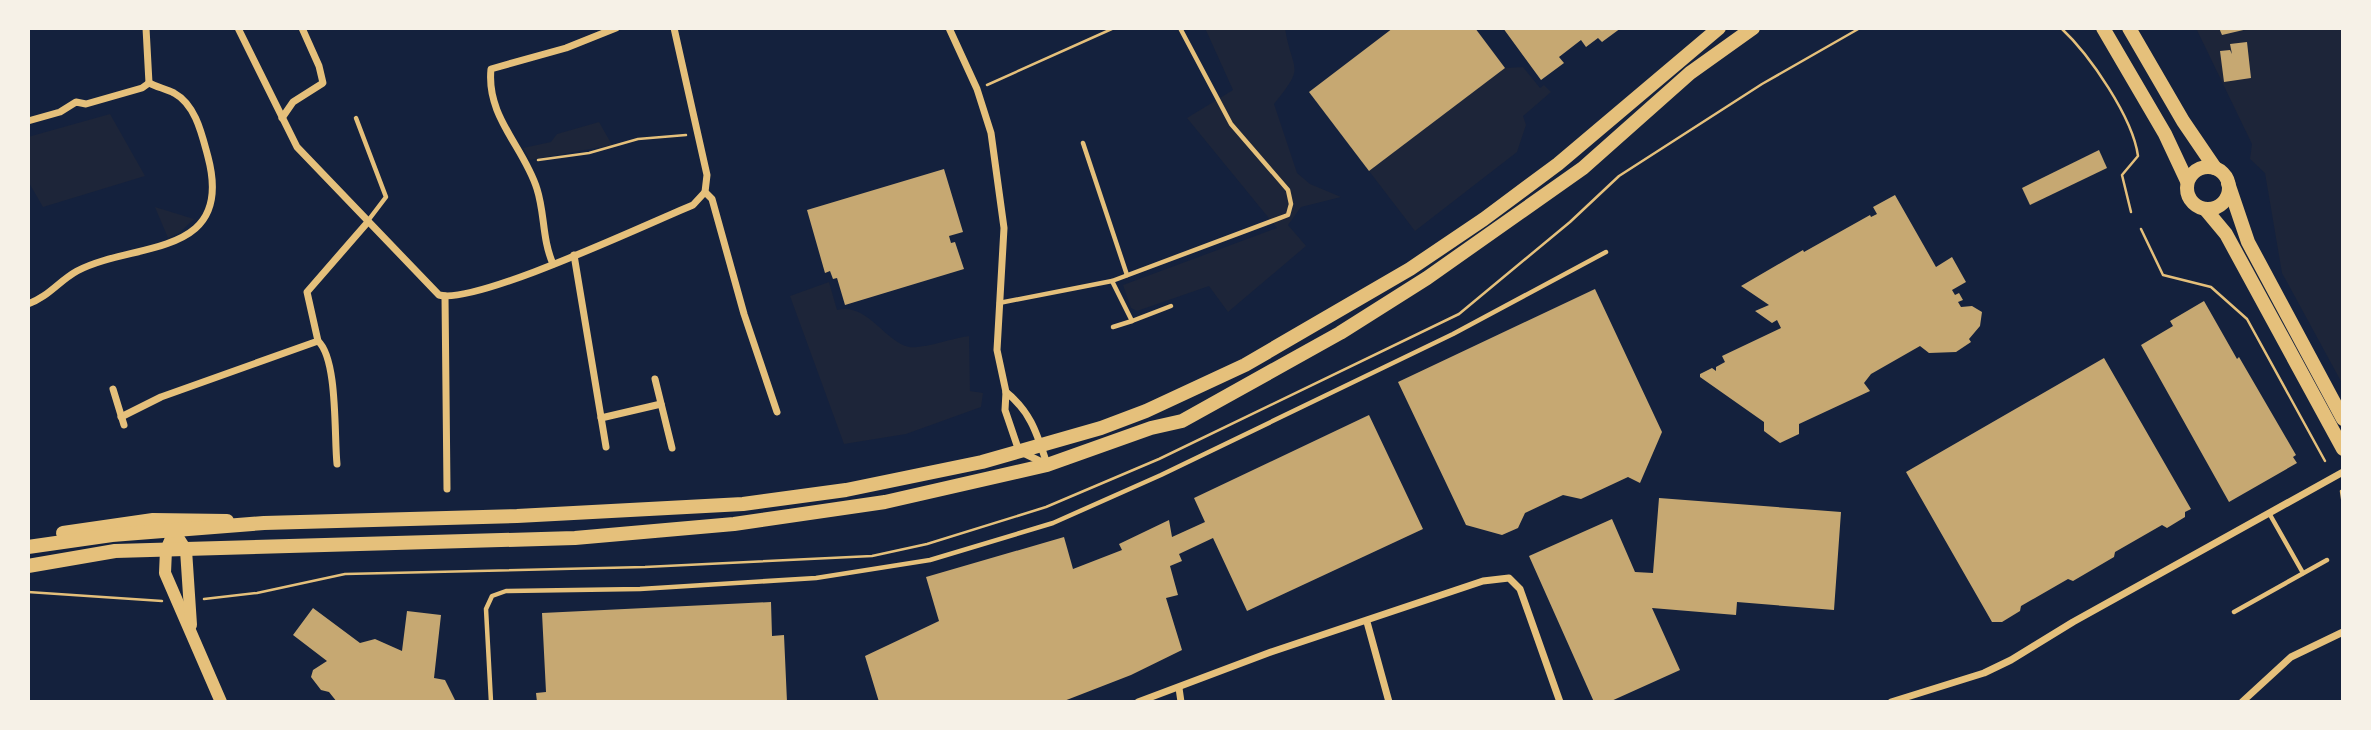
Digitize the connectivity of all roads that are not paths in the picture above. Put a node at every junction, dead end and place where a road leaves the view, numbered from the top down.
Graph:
1 (146, 28) edge
2 (238, 28) edge
3 (302, 28) edge
4 (616, 28) edge
5 (674, 28) edge
6 (949, 28) edge
7 (1180, 28) edge
8 (1719, 28) edge
9 (1753, 28) edge
10 (2103, 28) edge
11 (2129, 28) edge
12 (149, 83) junction
13 (282, 118) junction
14 (356, 118) dead end
15 (28, 121) edge
16 (1083, 143) dead end
17 (2215, 168) junction
18 (2187, 181) junction
19 (2228, 183) junction
20 (705, 192) junction
21 (2206, 210) junction
22 (367, 223) junction
23 (1606, 252) dead end
24 (574, 255) junction
25 (553, 264) junction
26 (1128, 275) junction
27 (1112, 281) junction
28 (445, 296) junction
29 (28, 303) edge
30 (998, 303) junction
31 (1171, 306) dead end
32 (1132, 321) junction
33 (1113, 327) dead end
34 (318, 341) junction
35 (654, 379) dead end
36 (113, 389) dead end
37 (1006, 392) junction
38 (661, 404) junction
39 (777, 412) dead end
40 (121, 417) junction
41 (601, 418) junction
42 (2343, 419) edge
43 (124, 425) dead end
44 (1041, 446) junction
45 (606, 447) dead end
46 (672, 448) dead end
47 (2343, 449) edge
48 (1018, 451) junction
49 (337, 464) dead end
50 (1047, 465) junction
51 (2343, 472) edge
52 (447, 489) dead end
53 (2269, 512) junction
54 (264, 523) junction
55 (174, 531) junction
56 (28, 545) edge
57 (166, 550) junction
58 (186, 550) junction
59 (2327, 560) dead end
60 (28, 566) edge
61 (2303, 573) junction
62 (2234, 612) dead end
63 (1367, 622) junction
64 (192, 631) junction
65 (2343, 632) edge
66 (1179, 688) junction
67 (221, 702) edge
68 (491, 702) edge
69 (1138, 702) edge
70 (1181, 702) edge
71 (1389, 702) edge
72 (1560, 702) edge
73 (1891, 702) edge
74 (2242, 702) edge

1 - 12 street
2 - 13 street
3 - 13 street
4 - 25 street
5 - 20 street
6 - 30 street
7 - 26 lane
8 - 44 main road
9 - 50 main road
10 - 18 main road
11 - 17 main road
12 - 15 street
12 - 29 street
13 - 22 street
14 - 22 lane
16 - 26 lane
17 - 18 main road
17 - 19 main road
18 - 21 main road
19 - 21 main road
19 - 42 main road
20 - 24 street
20 - 39 street
21 - 47 main road
22 - 28 street
22 - 34 street
23 - 68 lane
24 - 25 street
24 - 41 street
25 - 28 street
26 - 27 lane
27 - 30 lane
27 - 32 lane
28 - 52 street
30 - 37 street
31 - 32 lane
32 - 33 lane
34 - 40 street
34 - 49 street
35 - 38 street
36 - 40 street
37 - 44 street
37 - 48 street
38 - 41 street
38 - 46 street
40 - 43 street
41 - 45 street
44 - 48 main road
44 - 50 street
48 - 50 street
48 - 54 main road
50 - 58 main road
51 - 53 street
53 - 61 lane
53 - 73 street
54 - 55 main road
54 - 56 main road
55 - 56 main road
55 - 57 street
55 - 58 street
57 - 58 main road
57 - 60 main road
57 - 64 street
58 - 64 street
59 - 61 lane
61 - 62 lane
63 - 66 street
63 - 71 street
63 - 72 street
64 - 67 street
65 - 74 street
66 - 69 street
66 - 70 street

